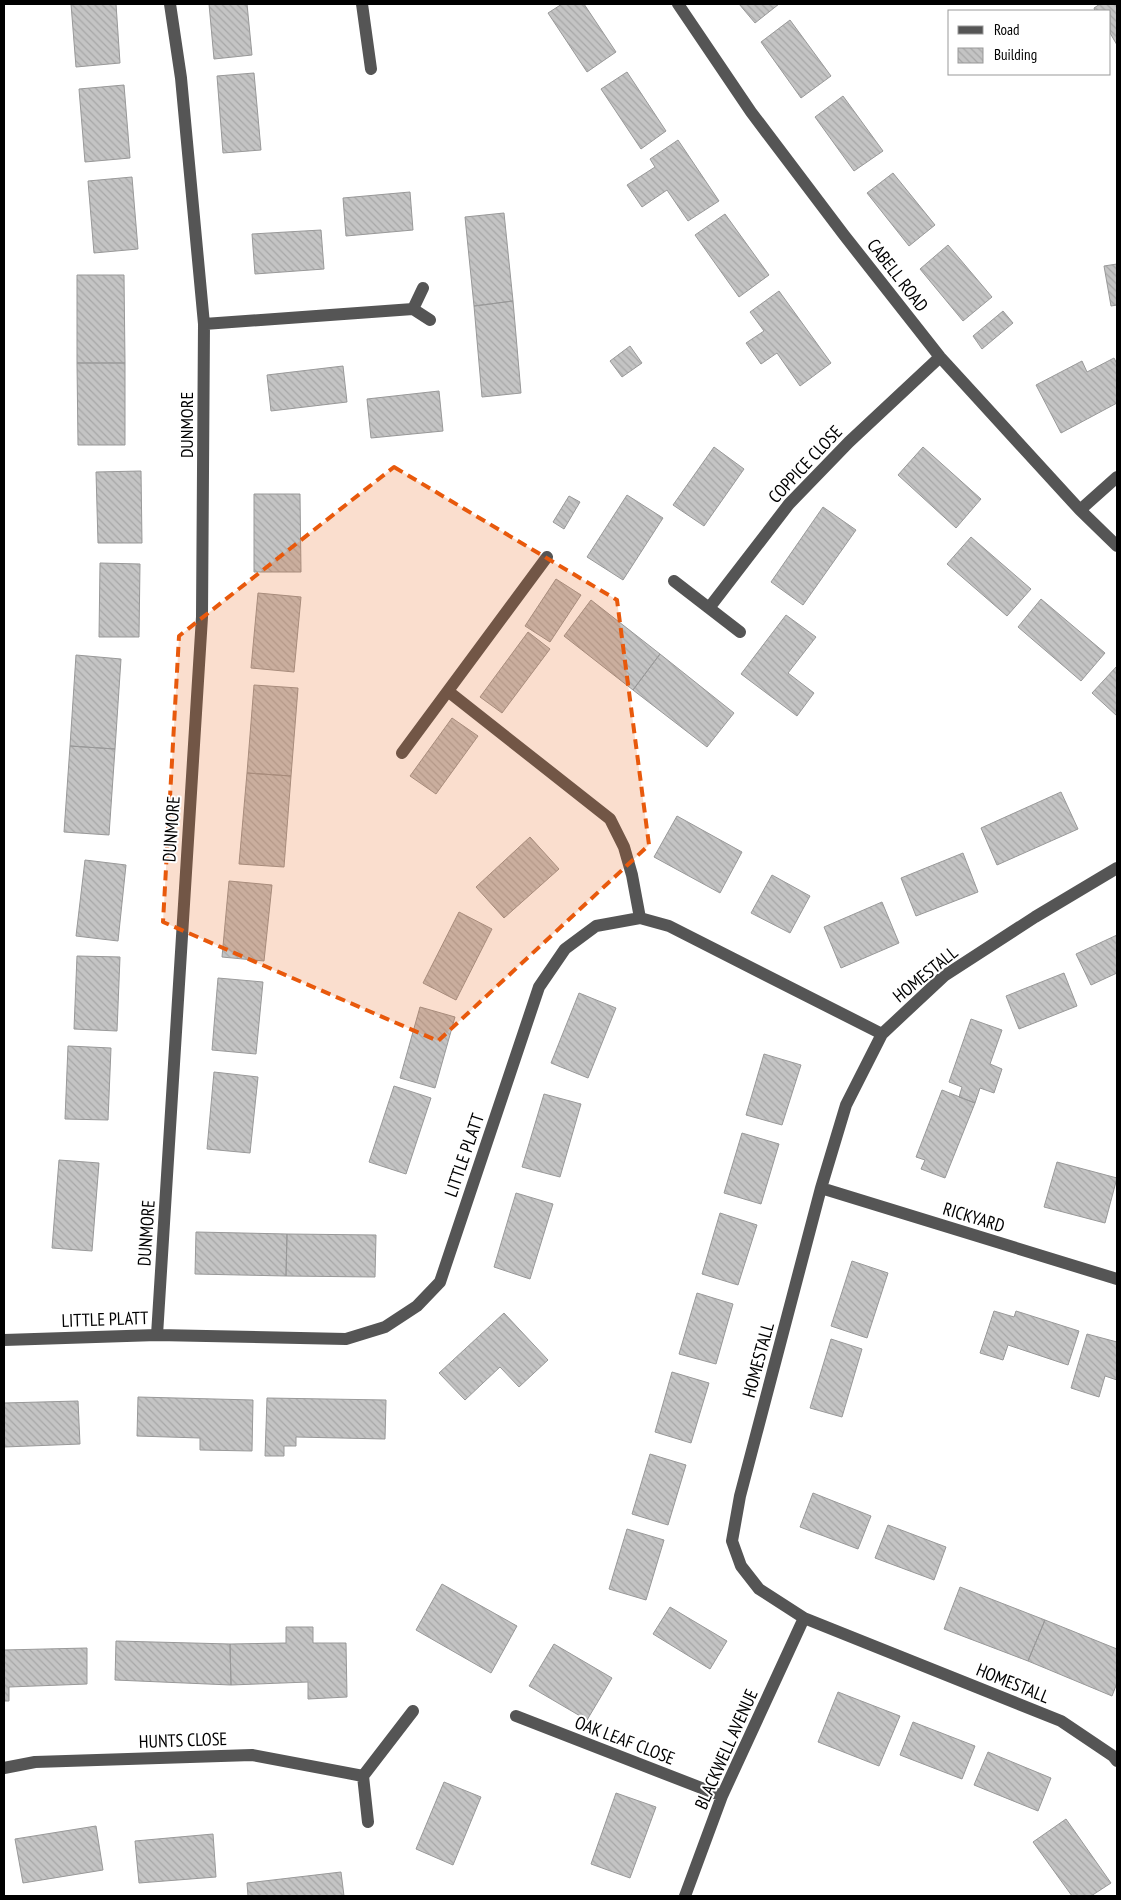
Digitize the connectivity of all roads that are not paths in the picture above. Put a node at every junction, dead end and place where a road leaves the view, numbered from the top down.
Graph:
1 (170, 4) edge
2 (362, 4) edge
3 (678, 4) edge
4 (371, 69) dead end
5 (423, 288) dead end
6 (413, 309) junction
7 (430, 320) dead end
8 (204, 324) junction
9 (940, 357) junction
10 (1117, 477) edge
11 (1080, 510) junction
12 (1117, 546) edge
13 (547, 557) dead end
14 (674, 581) dead end
15 (709, 608) junction
16 (740, 632) dead end
17 (448, 692) junction
18 (402, 753) dead end
19 (1117, 868) edge
20 (640, 918) junction
21 (882, 1034) junction
22 (820, 1188) junction
23 (1117, 1279) edge
24 (157, 1335) junction
25 (4, 1340) edge
26 (804, 1618) junction
27 (413, 1712) dead end
28 (516, 1716) dead end
29 (1117, 1761) edge
30 (4, 1768) edge
31 (363, 1776) junction
32 (722, 1796) junction
33 (368, 1822) dead end
34 (685, 1896) edge

1 - 8 street, DUNMORE
2 - 4 street
3 - 9 street, CABELL ROAD
5 - 6 street
6 - 7 street
6 - 8 street
8 - 24 street, DUNMORE
9 - 11 street, CABELL ROAD
9 - 15 street, COPPICE CLOSE
10 - 11 street
11 - 12 street, CABELL ROAD
13 - 17 street
14 - 15 street
15 - 16 street
17 - 18 street
17 - 20 street
19 - 21 street, HOMESTALL
20 - 21 street, LITTLE PLATT
20 - 24 street, LITTLE PLATT
21 - 22 street, HOMESTALL
22 - 23 street, RICKYARD
22 - 26 street, HOMESTALL
24 - 25 street, LITTLE PLATT
26 - 29 street, HOMESTALL
26 - 32 street, BLACKWELL AVENUE
27 - 31 street
28 - 32 street, OAK LEAF CLOSE
30 - 31 street, HUNTS CLOSE
31 - 33 street
32 - 34 street, BLACKWELL AVENUE

